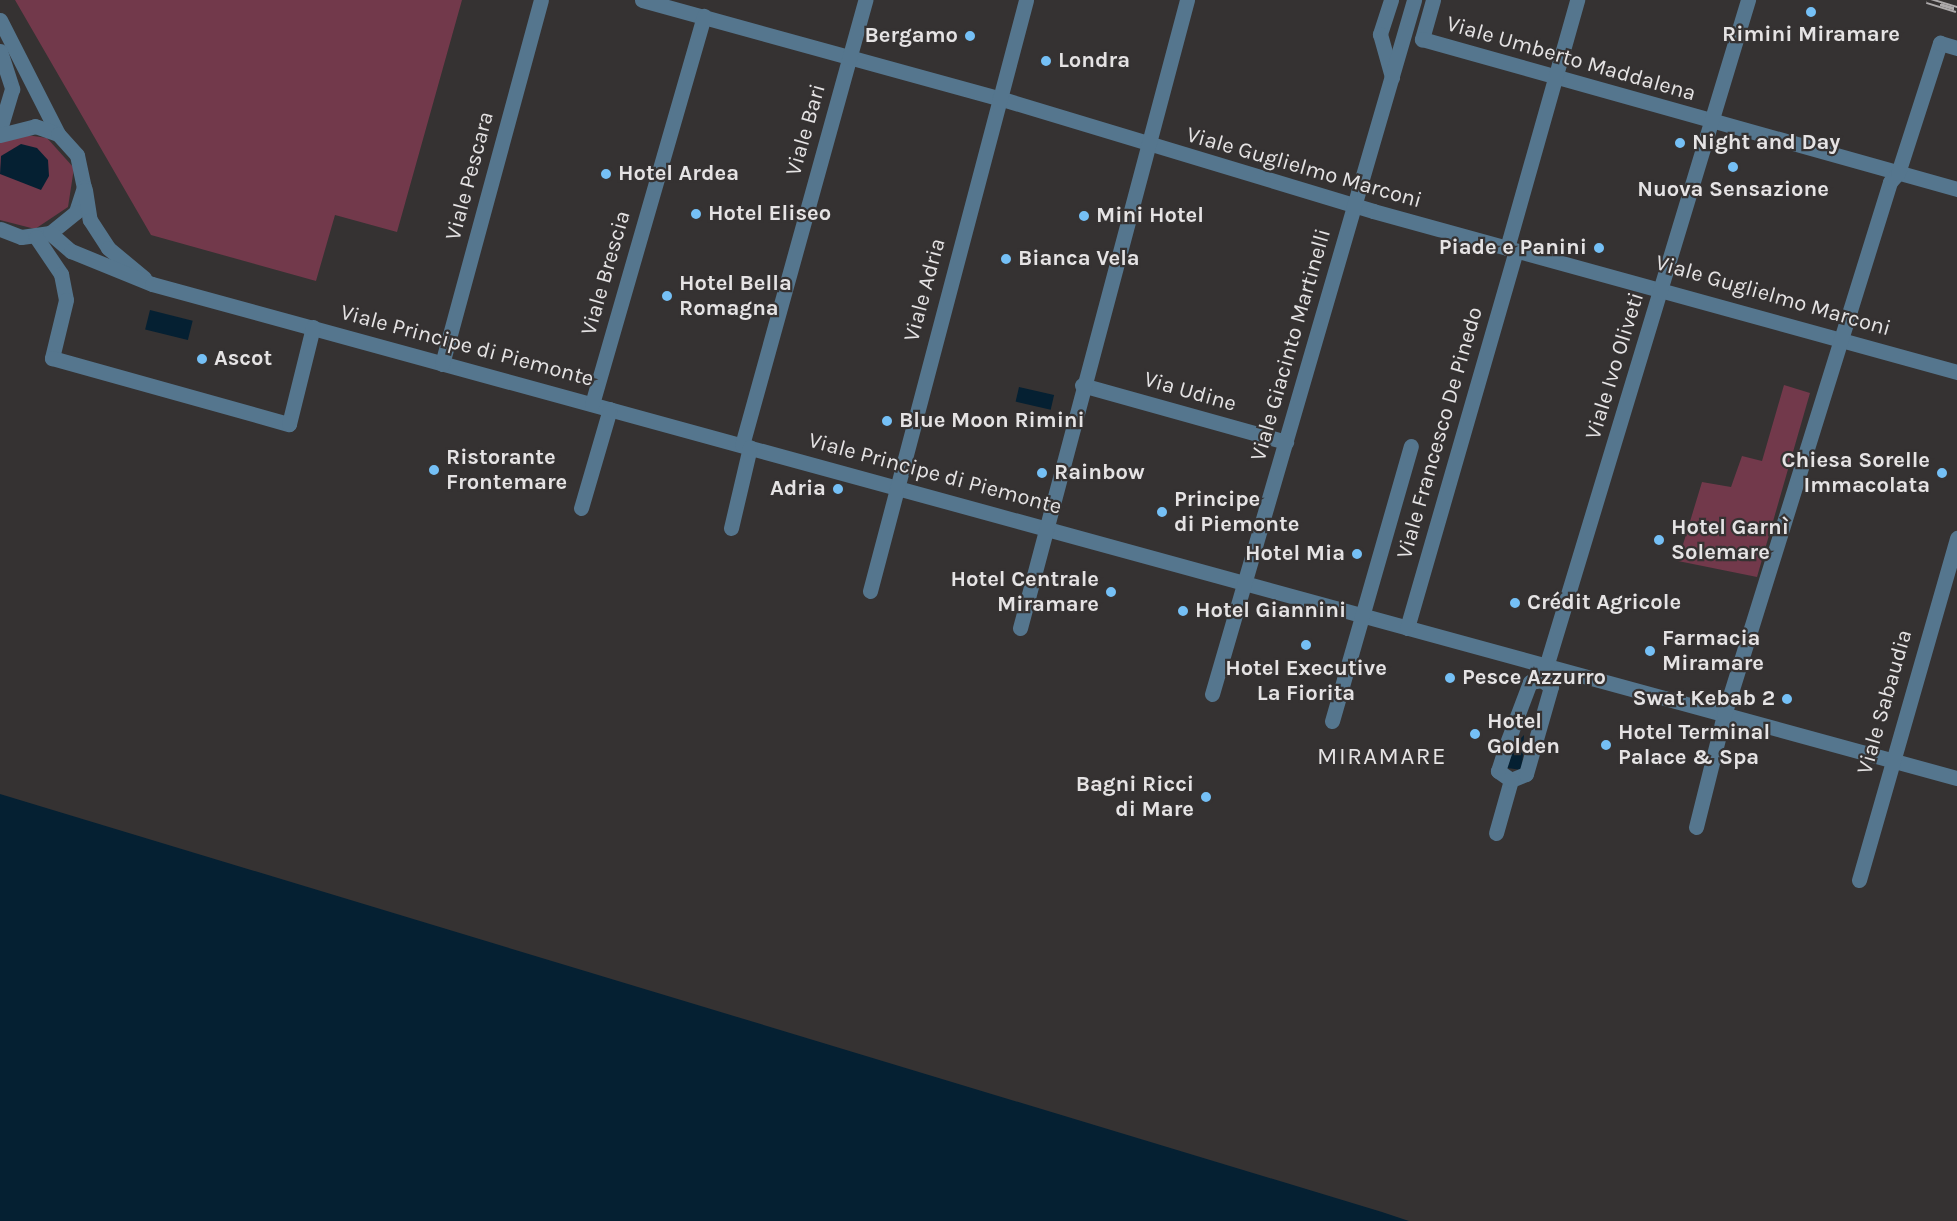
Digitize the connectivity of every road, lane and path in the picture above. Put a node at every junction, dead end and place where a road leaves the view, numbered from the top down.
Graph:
1 (541, 0) edge
2 (642, 0) edge
3 (865, 0) edge
4 (1026, 0) edge
5 (1187, 0) edge
6 (1390, 0) edge
7 (1414, 0) edge
8 (1433, 0) edge
9 (1576, 0) edge
10 (1748, 0) edge
11 (704, 16) junction
12 (0, 20) edge
13 (1957, 48) edge
14 (0, 51) edge
15 (849, 58) junction
16 (1552, 76) junction
17 (1392, 77) junction
18 (999, 98) junction
19 (1712, 124) junction
20 (0, 129) edge
21 (58, 134) junction
22 (0, 135) edge
23 (1148, 147) junction
24 (1898, 173) junction
25 (84, 187) junction
26 (1957, 189) edge
27 (1354, 206) junction
28 (0, 229) edge
29 (43, 235) junction
30 (1512, 250) junction
31 (152, 284) junction
32 (1662, 288) junction
33 (313, 327) junction
34 (1842, 338) junction
35 (442, 364) junction
36 (1957, 372) edge
37 (1082, 386) junction
38 (592, 404) junction
39 (610, 409) junction
40 (1286, 442) junction
41 (746, 446) junction
42 (1411, 446) dead end
43 (897, 487) junction
44 (581, 508) dead end
45 (1045, 527) junction
46 (731, 528) dead end
47 (1956, 547) edge
48 (1244, 583) junction
49 (870, 591) dead end
50 (1361, 616) junction
51 (1020, 628) dead end
52 (1407, 628) junction
53 (1543, 673) junction
54 (1212, 694) dead end
55 (1523, 708) junction
56 (1544, 712) junction
57 (1724, 715) junction
58 (1332, 721) dead end
59 (1891, 760) junction
60 (1957, 778) edge
61 (1511, 780) junction
62 (1696, 827) dead end
63 (1496, 833) dead end
64 (1859, 880) dead end

1 - 35 street, Viale Pescara
2 - 11 street, Viale Guglielmo Marconi
3 - 15 street, Viale Bari
4 - 18 street, Viale Adria
5 - 23 street
6 - 17 street
7 - 17 street, Viale Giacinto Martinelli
8 - 16 street, Viale Umberto Maddalena
9 - 16 street, Viale Francesco De Pinedo
10 - 19 street, Viale Ivo Oliveti
11 - 15 street, Viale Guglielmo Marconi
11 - 38 street, Viale Brescia
12 - 21 street, Viale Principe di Piemonte
13 - 24 street
14 - 20 street
15 - 18 street, Viale Guglielmo Marconi
15 - 41 street, Viale Bari
16 - 19 street, Viale Umberto Maddalena
16 - 30 street, Viale Francesco De Pinedo
17 - 27 street, Viale Giacinto Martinelli
18 - 23 street, Viale Guglielmo Marconi
18 - 43 street, Viale Adria
19 - 24 street, Viale Umberto Maddalena
19 - 32 street, Viale Ivo Oliveti
21 - 22 street
21 - 25 street, Viale Principe di Piemonte
23 - 27 street, Viale Guglielmo Marconi
23 - 37 street
24 - 26 street, Viale Umberto Maddalena
24 - 34 street
25 - 29 street
25 - 31 street, Viale Principe di Piemonte
27 - 30 street, Viale Guglielmo Marconi
27 - 40 street, Viale Giacinto Martinelli
28 - 29 street
29 - 31 street, Viale Principe di Piemonte
29 - 33 street, Viale Principe di Piemonte
30 - 32 street, Viale Guglielmo Marconi
30 - 52 street, Viale Francesco De Pinedo
31 - 33 street, Viale Principe di Piemonte
32 - 34 street, Viale Guglielmo Marconi
32 - 53 street, Viale Ivo Oliveti
33 - 35 street, Viale Principe di Piemonte
34 - 36 street, Viale Guglielmo Marconi
34 - 57 street
35 - 38 street, Viale Principe di Piemonte
37 - 40 street, Via Udine
37 - 45 street
38 - 39 street, Viale Principe di Piemonte
39 - 41 street, Viale Principe di Piemonte
39 - 44 street
40 - 48 street, Viale Giacinto Martinelli
41 - 43 street, Viale Principe di Piemonte
41 - 46 street, Viale Bari
42 - 50 street
43 - 45 street, Viale Principe di Piemonte
43 - 49 street, Viale Adria
45 - 48 street, Viale Principe di Piemonte
45 - 51 street
47 - 59 street, Viale Sabaudia
48 - 50 street, Viale Principe di Piemonte
48 - 54 street, Viale Giacinto Martinelli
50 - 52 street, Viale Principe di Piemonte
50 - 58 street
52 - 53 street, Viale Principe di Piemonte
53 - 55 street, Viale Ivo Oliveti
53 - 56 street
53 - 57 street, Viale Principe di Piemonte
55 - 56 street
55 - 56 street
55 - 61 street, Viale Ivo Oliveti
56 - 61 street
57 - 59 street, Viale Principe di Piemonte
57 - 62 street
59 - 60 street, Viale Principe di Piemonte
59 - 64 street, Viale Sabaudia
61 - 63 street

